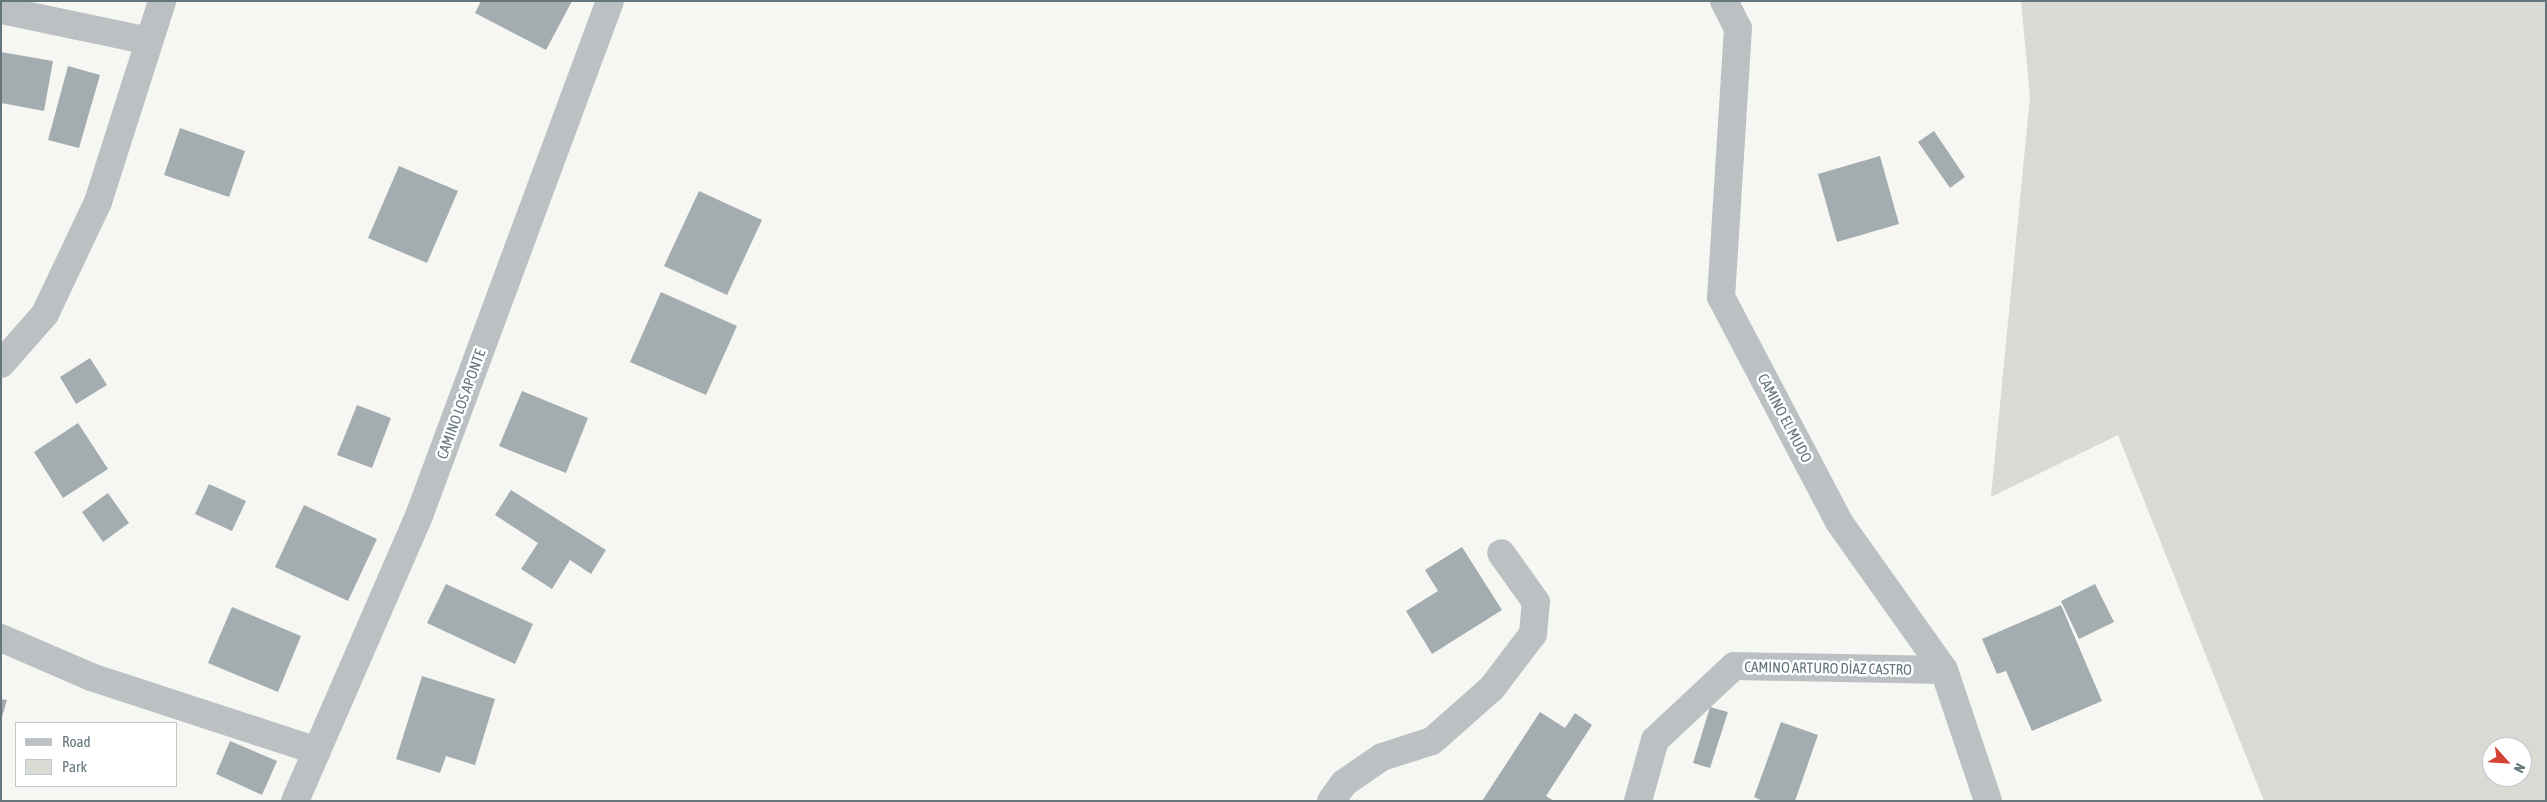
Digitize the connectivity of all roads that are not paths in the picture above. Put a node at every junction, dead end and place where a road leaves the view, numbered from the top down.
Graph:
1 (162, 1) edge
2 (610, 1) edge
3 (1724, 1) edge
4 (1739, 1) edge
5 (1, 10) edge
6 (1738, 28) junction
7 (149, 41) junction
8 (1, 364) edge
9 (1501, 553) dead end
10 (1, 638) edge
11 (1944, 670) junction
12 (317, 751) junction
13 (295, 801) edge
14 (1331, 801) edge
15 (1638, 801) edge
16 (1988, 801) edge

1 - 7 street
2 - 12 street, CAMINO LOS APONTE
3 - 6 street
4 - 6 street, CAMINO EL MUDO
5 - 7 street
6 - 11 street, CAMINO EL MUDO
7 - 8 street
9 - 14 street
10 - 12 street
11 - 15 street, CAMINO ARTURO DÍAZ CASTRO
11 - 16 street, CAMINO EL MUDO
12 - 13 street, CAMINO LOS APONTE

